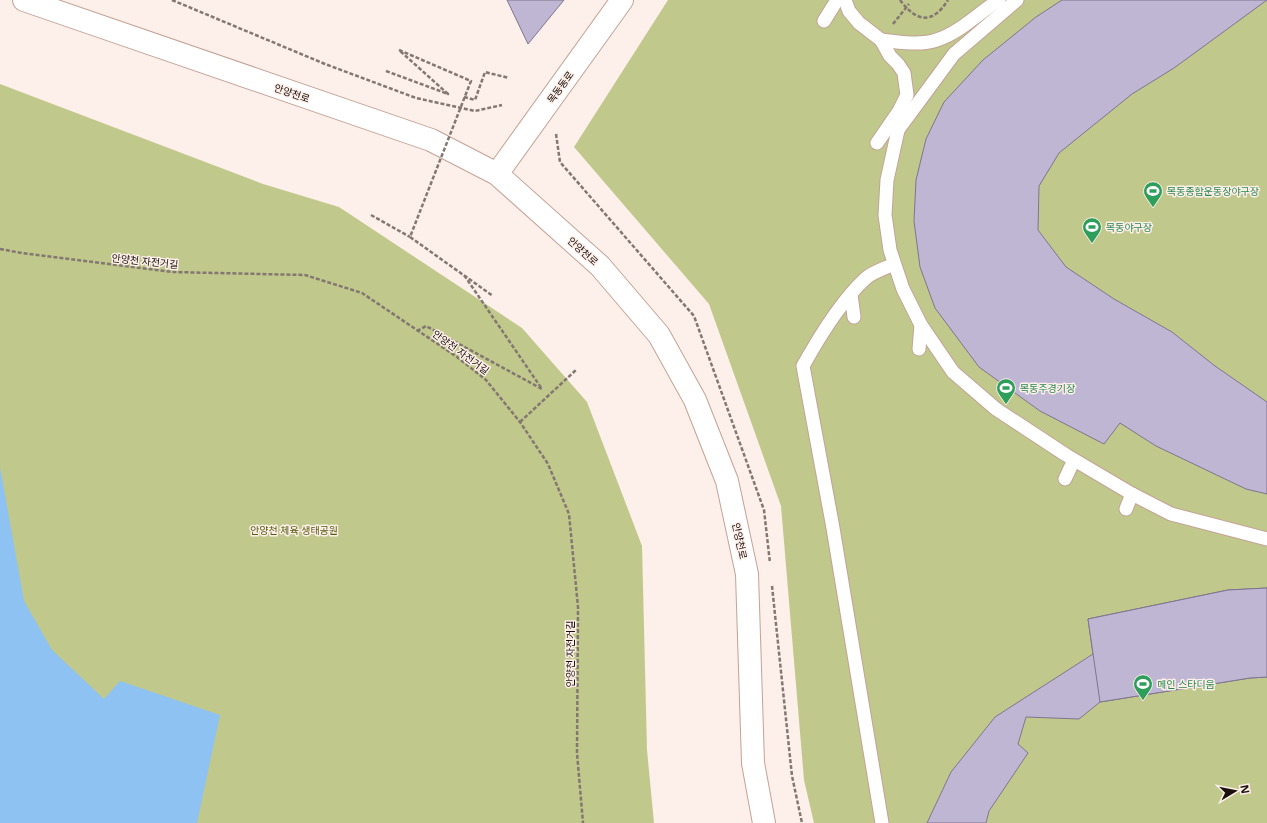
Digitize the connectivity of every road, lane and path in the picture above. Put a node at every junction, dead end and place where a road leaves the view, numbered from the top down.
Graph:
1 (24, 0) edge
2 (172, 0) edge
3 (622, 0) edge
4 (837, 0) edge
5 (845, 0) edge
6 (900, 0) edge
7 (948, 0) edge
8 (999, 0) edge
9 (1017, 0) edge
10 (909, 4) dead end
11 (906, 8) junction
12 (824, 22) dead end
13 (889, 29) dead end
14 (881, 40) junction
15 (386, 71) dead end
16 (509, 78) dead end
17 (464, 96) junction
18 (502, 105) dead end
19 (900, 109) junction
20 (898, 130) junction
21 (877, 143) dead end
22 (497, 174) junction
23 (371, 215) dead end
24 (410, 237) junction
25 (0, 249) edge
26 (894, 264) junction
27 (464, 275) junction
28 (492, 296) dead end
29 (851, 296) junction
30 (854, 317) dead end
31 (921, 325) junction
32 (416, 331) junction
33 (918, 349) dead end
34 (576, 370) dead end
35 (520, 422) junction
36 (1074, 460) junction
37 (1065, 479) dead end
38 (1132, 494) junction
39 (1126, 509) dead end
40 (1267, 539) edge
41 (583, 823) edge
42 (764, 823) edge
43 (882, 823) edge

1 - 22 main road, 안양천로
2 - 18 path
3 - 22 main road, 목동동로
4 - 12 lane
5 - 14 lane
6 - 11 path
7 - 11 path
8 - 14 lane
9 - 20 lane
10 - 11 path
11 - 13 path
14 - 19 lane
15 - 17 path, bridge
16 - 17 path
17 - 24 path, bridge
19 - 20 lane
19 - 21 lane
20 - 26 lane
22 - 42 main road, 안양천로
23 - 24 path
24 - 27 path, bridge
25 - 32 path, 안양천 자전거길
26 - 29 lane
26 - 31 lane
27 - 28 path, bridge
27 - 32 path
29 - 30 lane
29 - 43 lane
31 - 33 lane
31 - 36 lane
32 - 35 path, 안양천 자전거길
34 - 35 path
35 - 41 path, 안양천 자전거길
36 - 37 lane
36 - 38 lane
38 - 39 lane
38 - 40 lane

